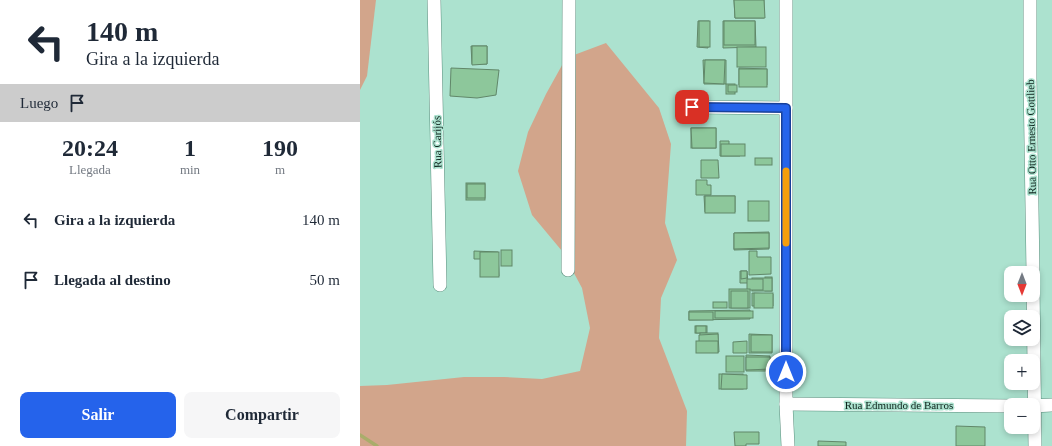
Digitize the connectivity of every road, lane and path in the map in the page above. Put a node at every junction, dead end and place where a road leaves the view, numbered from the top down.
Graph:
1 (434, 0) edge
2 (569, 0) edge
3 (786, 0) edge
4 (1030, 0) edge
5 (692, 107) dead end
6 (786, 108) junction
7 (1033, 266) edge
8 (568, 270) dead end
9 (440, 285) dead end
10 (1033, 302) edge
11 (1034, 398) edge
12 (786, 404) junction
13 (1052, 405) edge
14 (1004, 406) edge
15 (1040, 406) edge
16 (1035, 434) edge
17 (788, 446) edge
18 (1035, 446) edge

1 - 9 street, Rua Carijós
2 - 8 street
3 - 6 street
4 - 7 street, Rua Otto Ernesto Gottlieb
5 - 6 street
6 - 12 street
10 - 11 street
12 - 14 street, Rua Edmundo de Barros
12 - 17 street
13 - 15 street
16 - 18 street

